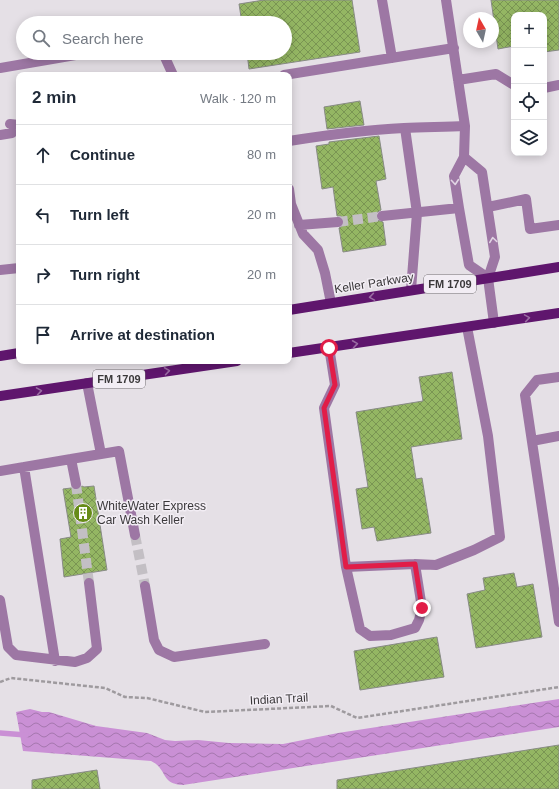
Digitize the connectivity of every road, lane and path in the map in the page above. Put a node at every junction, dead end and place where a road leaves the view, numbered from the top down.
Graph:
1 (382, 0) edge
2 (446, 0) edge
3 (454, 48) junction
4 (392, 58) junction
5 (47, 60) edge
6 (166, 60) edge
7 (0, 68) edge
8 (171, 72) edge
9 (292, 74) edge
10 (458, 80) junction
11 (512, 84) edge
12 (559, 85) edge
13 (547, 87) edge
14 (466, 126) junction
15 (14, 127) edge
16 (405, 128) junction
17 (0, 135) edge
18 (292, 141) edge
19 (464, 157) junction
20 (292, 207) edge
21 (488, 207) junction
22 (458, 208) junction
23 (417, 213) junction
24 (382, 216) tunnel mouth
25 (338, 222) tunnel mouth
26 (299, 225) junction
27 (559, 225) edge
28 (559, 267) edge
29 (16, 268) edge
30 (0, 270) edge
31 (488, 278) junction
32 (411, 290) junction
33 (331, 303) junction
34 (292, 310) edge
35 (559, 313) edge
36 (494, 323) junction
37 (467, 327) junction
38 (329, 348) junction
39 (16, 353) edge
40 (292, 353) edge
41 (0, 356) edge
42 (217, 364) edge
43 (559, 377) edge
44 (87, 383) junction
45 (0, 396) edge
46 (559, 436) edge
47 (532, 441) junction
48 (101, 454) junction
49 (71, 459) junction
50 (24, 467) junction
51 (0, 471) edge
52 (76, 484) tunnel mouth
53 (134, 535) tunnel mouth
54 (415, 564) junction
55 (346, 567) junction
56 (89, 583) tunnel mouth
57 (145, 586) tunnel mouth
58 (0, 600) edge
59 (559, 622) edge
60 (265, 644) dead end
61 (55, 661) junction
62 (0, 682) edge
63 (559, 687) edge

1 - 4 street
2 - 3 street
3 - 4 street
3 - 10 street
4 - 9 street
5 - 7 street
6 - 8 street
10 - 11 street
10 - 14 street
12 - 13 street
14 - 16 street
14 - 19 street
15 - 17 street
16 - 18 street
16 - 23 street
19 - 21 street
19 -> 22 street
20 - 26 street
21 - 27 street
31 -> 21 street
22 - 23 street
22 - 31 street
23 - 24 street
23 - 32 street
25 - 26 street
26 - 33 street
28 - 31 main road, Keller Parkway / FM 1709
29 - 30 street
31 - 32 main road, Keller Parkway / FM 1709
31 - 36 street
32 -> 33 main road, Keller Parkway / FM 1709
33 - 34 main road, Keller Parkway / FM 1709
36 -> 35 main road
36 - 37 main road
38 -> 37 main road
37 - 54 street
38 - 40 main road
38 - 55 street
39 - 41 main road
44 -> 42 main road, FM 1709
43 - 47 street
45 -> 44 main road, FM 1709
44 - 48 street
46 - 47 street
47 - 59 street
48 - 49 street
48 - 53 street
49 - 50 street
49 - 52 street
50 - 51 street
50 - 61 street
54 - 55 street
54 - 55 street
56 - 61 street
57 - 60 street
58 - 61 street
62 - 63 path, Indian Trail

